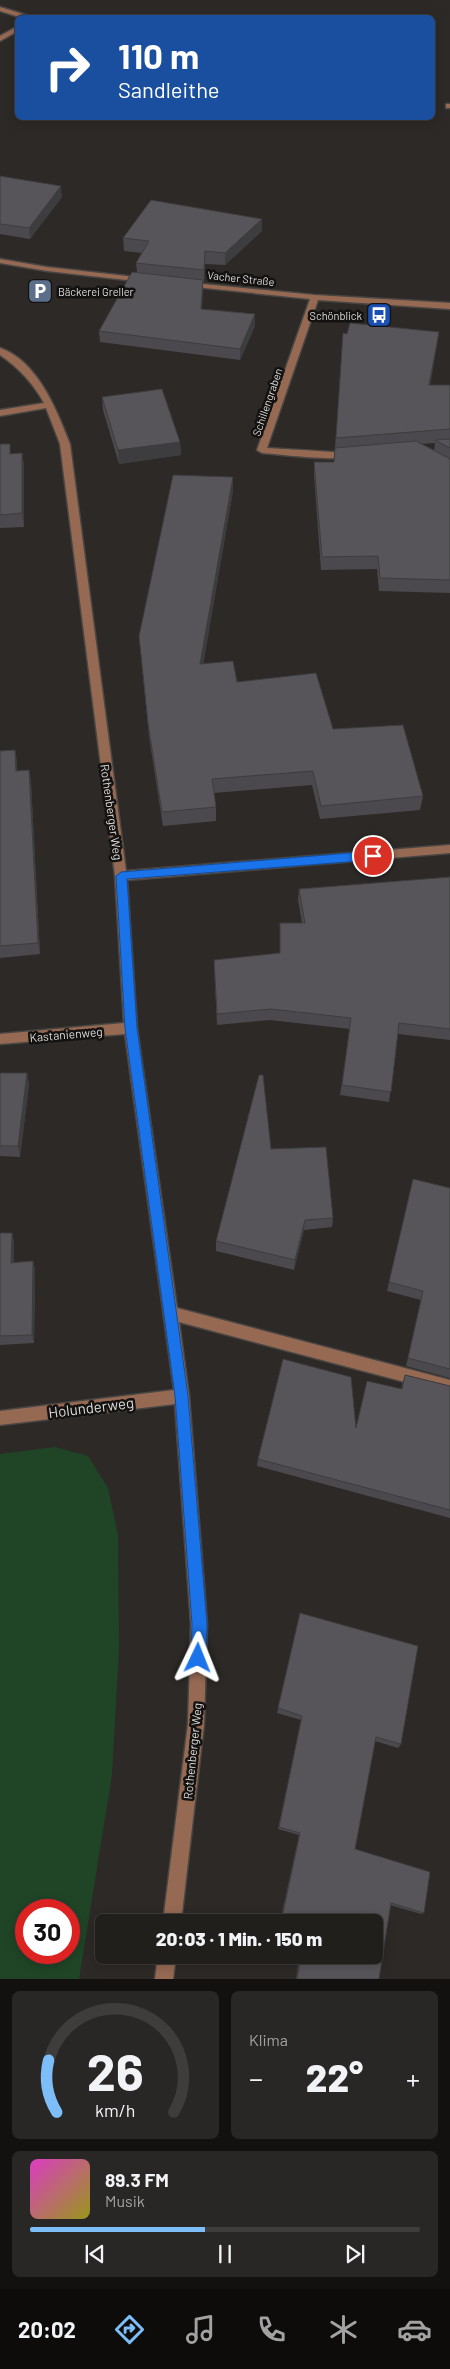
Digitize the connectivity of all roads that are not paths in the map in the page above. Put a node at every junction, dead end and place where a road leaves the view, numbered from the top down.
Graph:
1 (0, 9) edge
2 (21, 15) edge
3 (15, 30) edge
4 (0, 39) edge
5 (0, 261) edge
6 (152, 280) edge
7 (180, 284) edge
8 (315, 297) junction
9 (450, 306) edge
10 (0, 351) edge
11 (50, 405) junction
12 (0, 413) edge
13 (362, 454) edge
14 (450, 849) edge
15 (121, 876) junction
16 (131, 1028) junction
17 (0, 1039) edge
18 (170, 1313) junction
19 (450, 1387) edge
20 (182, 1396) junction
21 (0, 1418) edge
22 (173, 1914) edge
23 (166, 1964) edge
24 (164, 1979) edge

1 - 2 street
3 - 4 street
5 - 6 street
7 - 8 street, Vacher Straße
8 - 9 street, Vacher Straße
8 - 13 street, Schillengraben
10 - 11 street, Rothenberger Weg
11 - 12 street
11 - 15 street, Rothenberger Weg
14 - 15 street
15 - 16 street, Rothenberger Weg
16 - 17 street, Kastanienweg
16 - 18 street, Rothenberger Weg
18 - 19 street
18 - 20 street, Rothenberger Weg
20 - 21 street, Holunderweg
20 - 22 street, Rothenberger Weg
23 - 24 street

